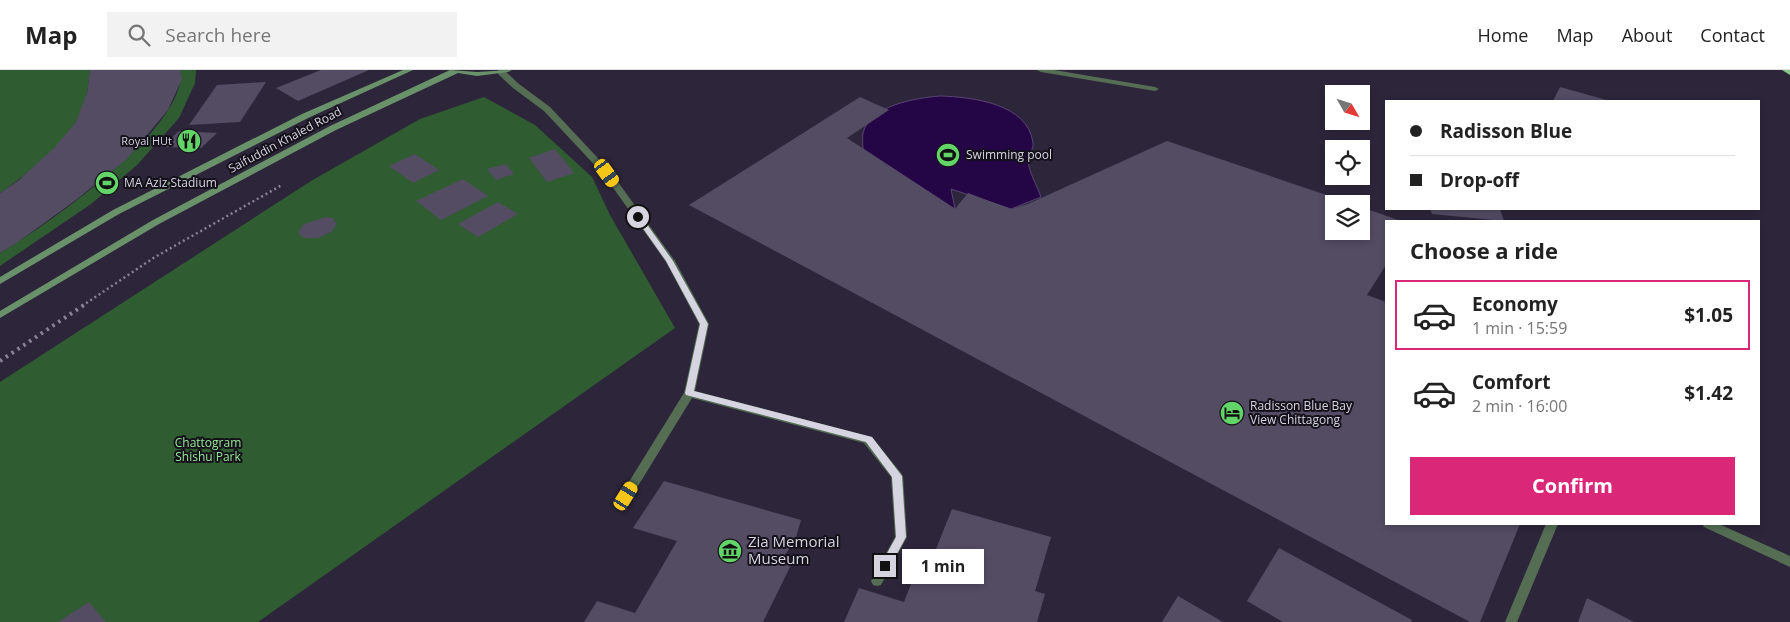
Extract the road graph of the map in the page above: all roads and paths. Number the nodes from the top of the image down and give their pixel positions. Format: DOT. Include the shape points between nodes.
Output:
graph roads {
  1 [pos="409,70"];
  2 [pos="1041,70"];
  3 [pos="455,71"];
  4 [pos="504,71"];
  5 [pos="1155,89"];
  6 [pos="283,184"];
  7 [pos="0,281"];
  8 [pos="0,315"];
  9 [pos="0,360"];
  10 [pos="689,393"];
  11 [pos="626,496"];
  12 [pos="1552,525"];
  13 [pos="1710,525"];
  14 [pos="1790,562"];
  15 [pos="877,581"];
  16 [pos="1511,622"];
  1 -- 7 [label="main road, Saifuddin Khaled Road" via="306,116 116,212"];
  2 -- 5 [label="lane"];
  3 -- 4 [label="main road" via="476,74"];
  3 -- 8 [label="main road, Saifuddin Khaled Road" via="333,128 173,213"];
  4 -- 10 [label="lane" via="516,86 547,109 607,173 670,261 704,324"];
  6 -- 9 [label="path" via="155,257"];
  10 -- 11 [label="lane"];
  10 -- 15 [label="lane" via="868,440 897,476 901,528 901,537"];
  12 -- 16 [label="lane"];
  13 -- 14 [label="lane"];
}
